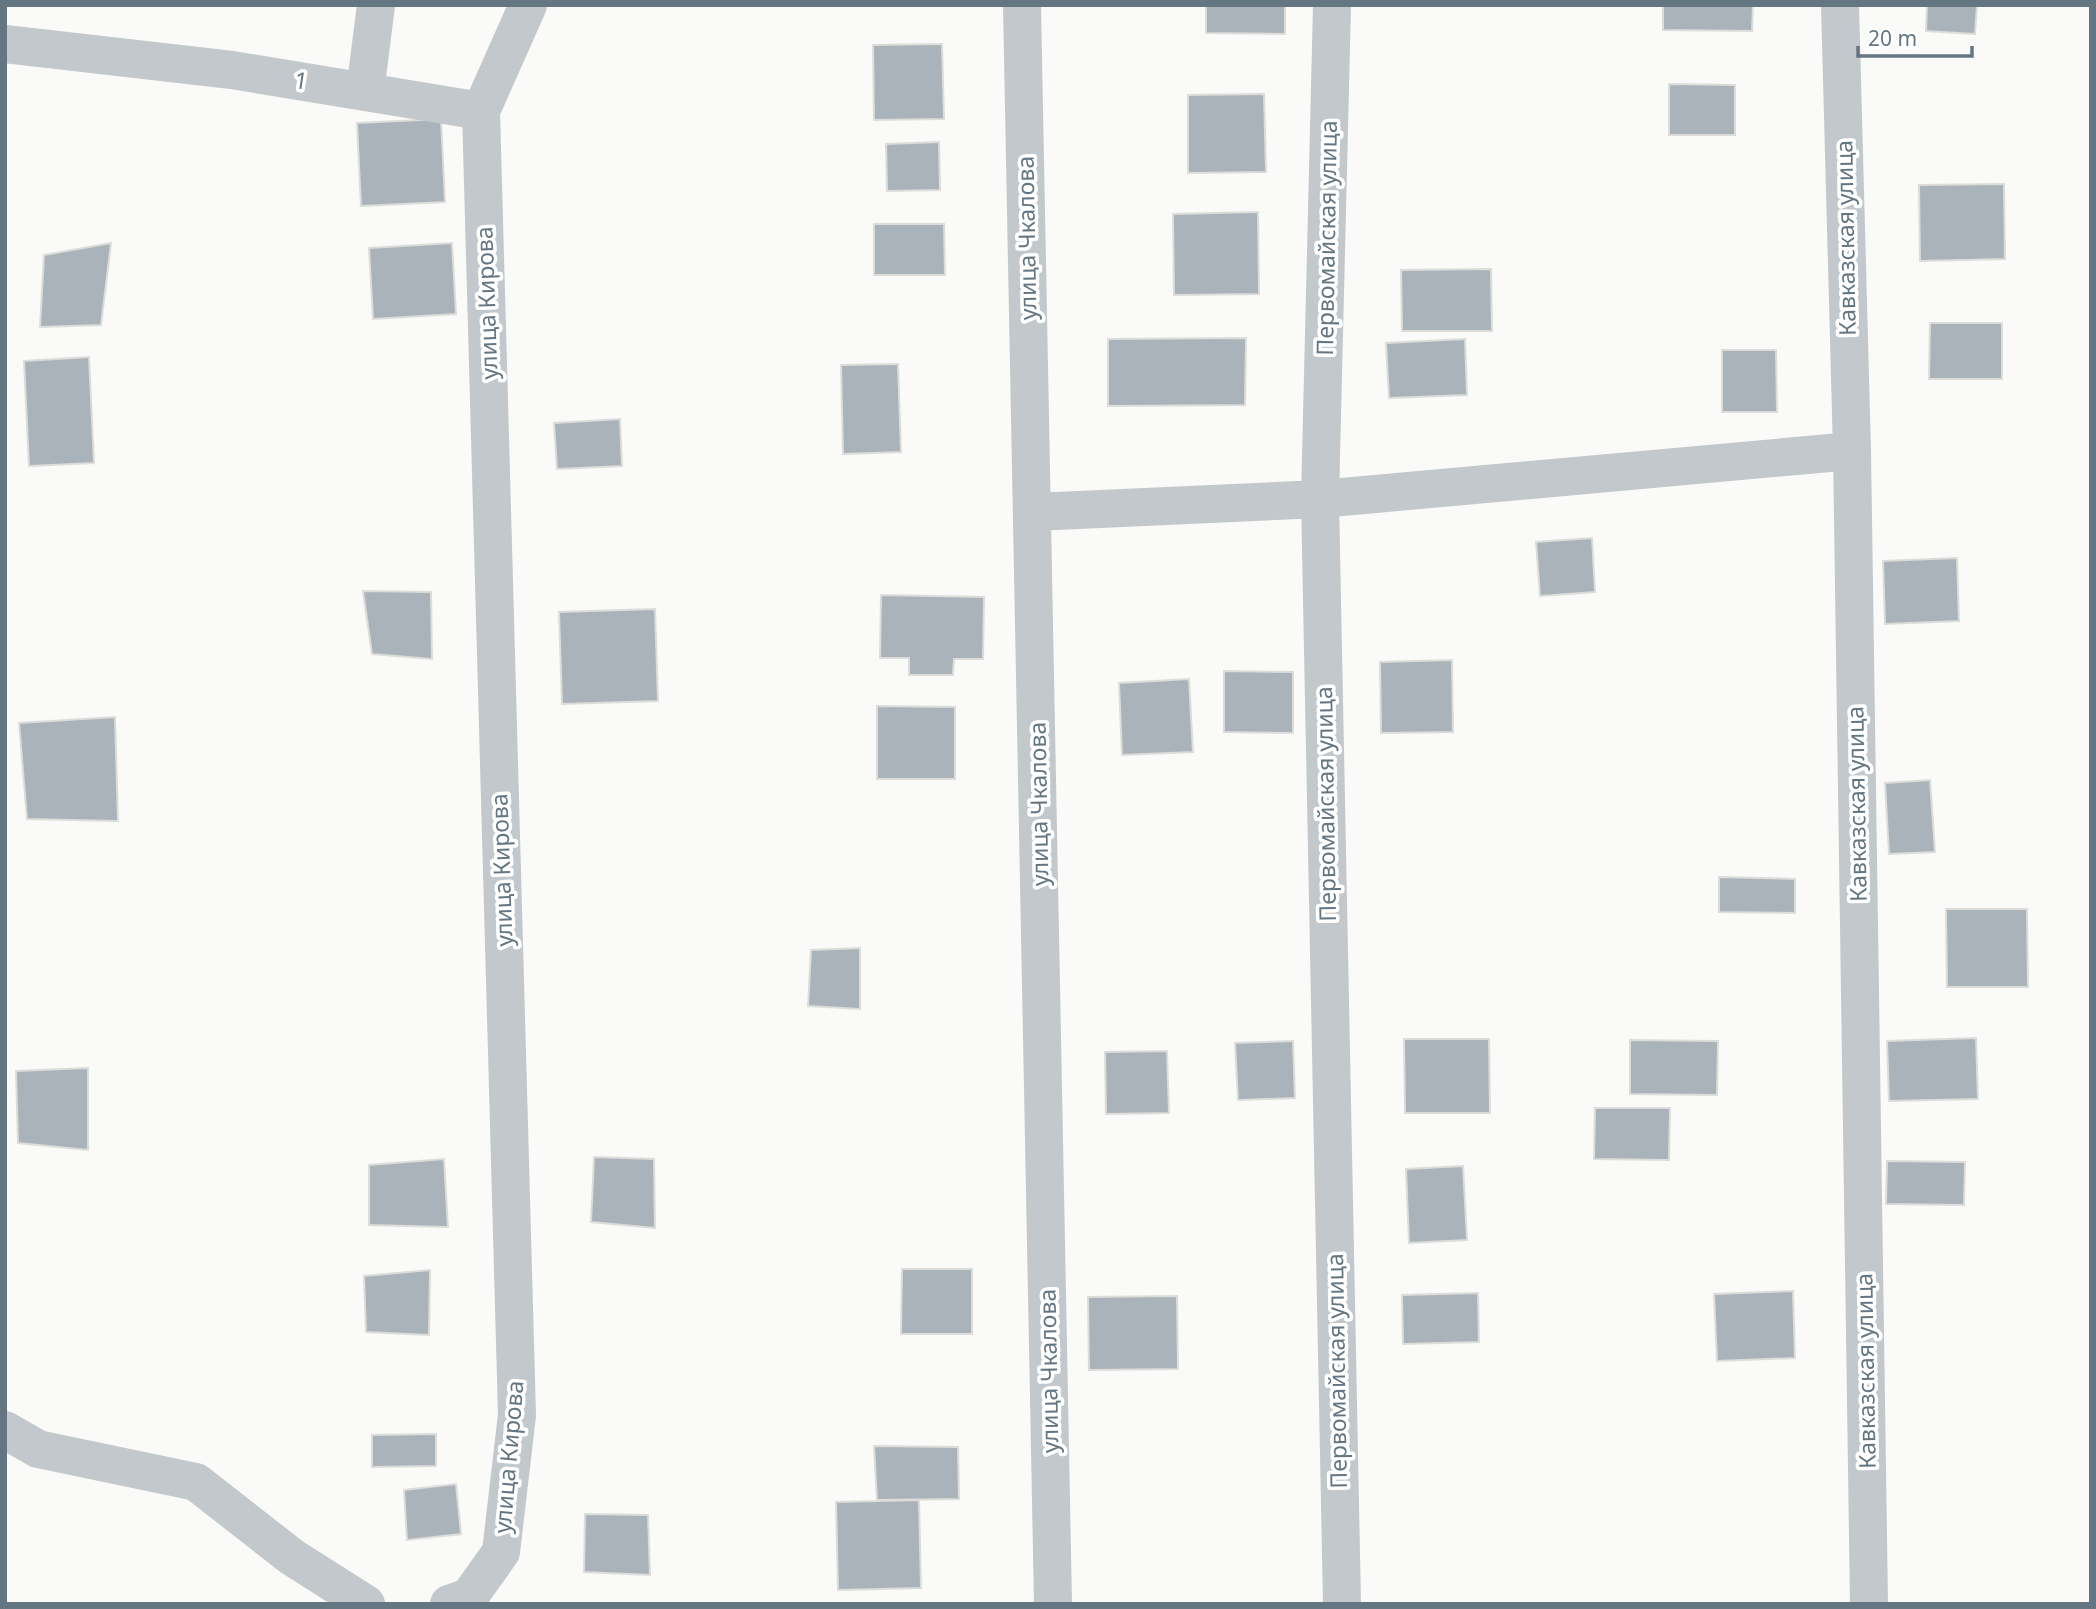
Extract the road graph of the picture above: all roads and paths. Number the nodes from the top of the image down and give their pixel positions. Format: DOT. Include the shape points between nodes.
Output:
graph roads {
  1 [pos="376,5"];
  2 [pos="528,5"];
  3 [pos="1022,5"];
  4 [pos="1332,5"];
  5 [pos="1840,5"];
  6 [pos="5,44"];
  7 [pos="365,92"];
  8 [pos="481,111"];
  9 [pos="1852,451"];
  10 [pos="1320,499"];
  11 [pos="1034,512"];
  12 [pos="5,1430"];
  13 [pos="366,1604"];
  14 [pos="449,1604"];
  15 [pos="1053,1604"];
  16 [pos="1342,1604"];
  17 [pos="1869,1604"];
  1 -- 7 [label="street"];
  2 -- 8 [label="street"];
  3 -- 11 [label="street, улица Чкалова"];
  4 -- 10 [label="street, Первомайская улица"];
  5 -- 9 [label="street, Кавказская улица"];
  6 -- 7 [label="street, 1" via="232,70"];
  7 -- 8 [label="street, 1"];
  8 -- 14 [label="street, улица Кирова" via="517,1415 501,1552 469,1597"];
  9 -- 10 [label="street"];
  9 -- 17 [label="street, Кавказская улица"];
  10 -- 11 [label="street"];
  10 -- 16 [label="street, Первомайская улица"];
  11 -- 15 [label="street, улица Чкалова"];
  12 -- 13 [label="street" via="38,1449 196,1482 292,1557"];
}
